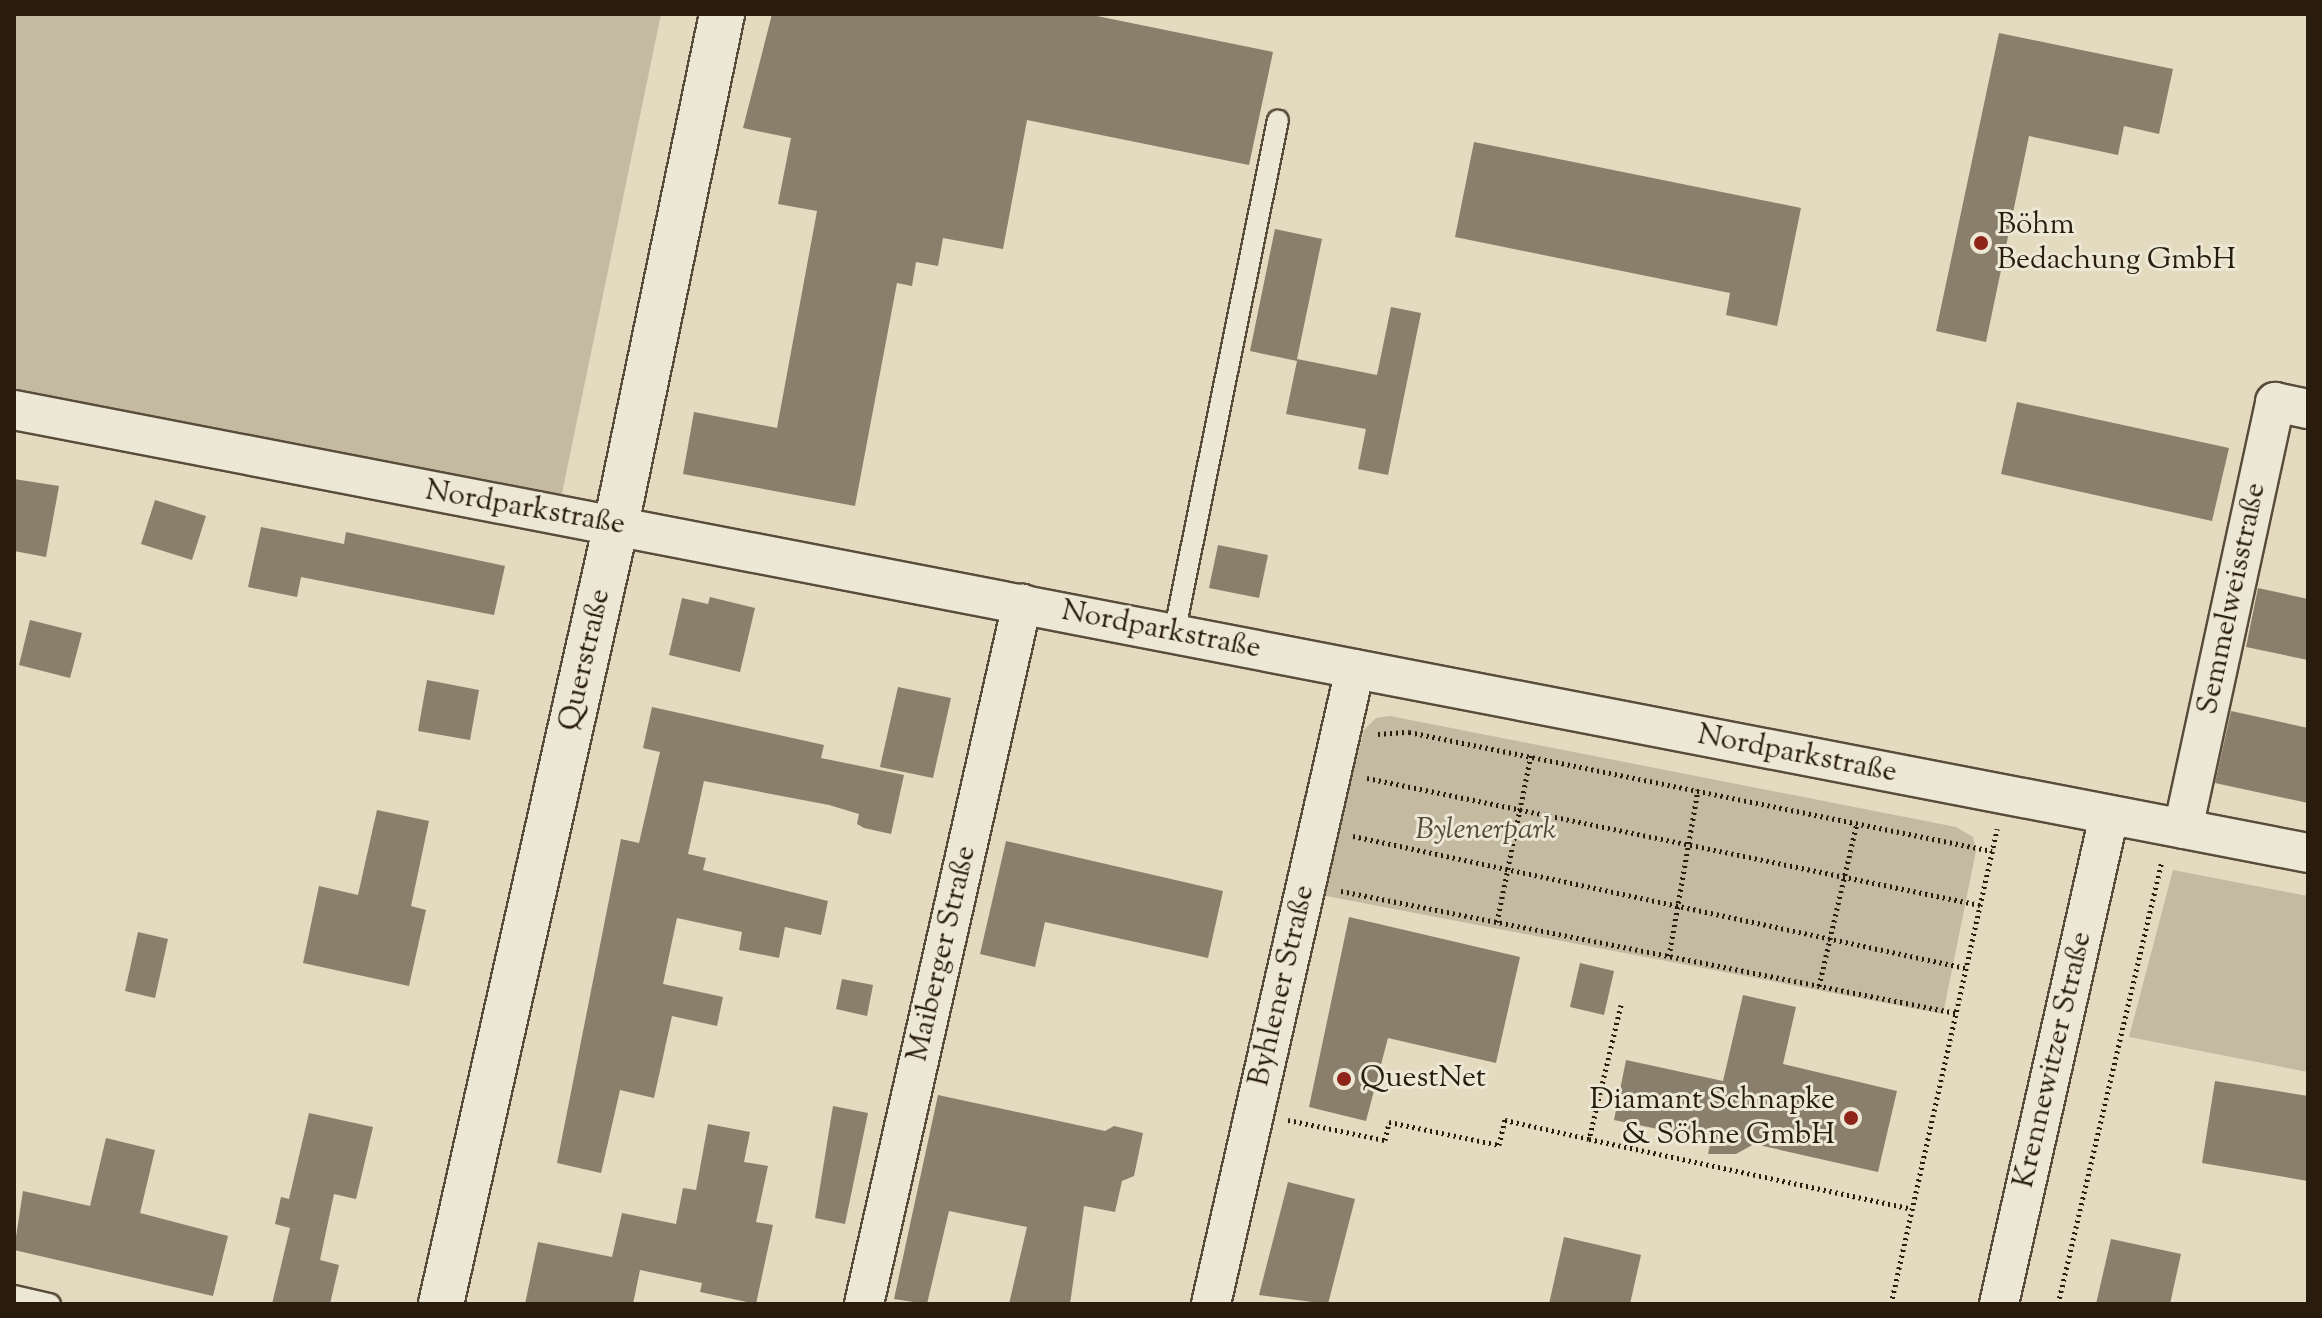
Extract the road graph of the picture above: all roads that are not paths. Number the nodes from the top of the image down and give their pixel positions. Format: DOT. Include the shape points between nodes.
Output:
graph roads {
  1 [pos="722,14"];
  2 [pos="1278,120"];
  3 [pos="2308,409"];
  4 [pos="14,410"];
  5 [pos="616,525"];
  6 [pos="1022,604"];
  7 [pos="1174,634"];
  8 [pos="1355,669"];
  9 [pos="2109,816"];
  10 [pos="2177,828"];
  11 [pos="2308,853"];
  12 [pos="14,1296"];
  13 [pos="50,1304"];
  14 [pos="441,1304"];
  15 [pos="864,1304"];
  16 [pos="1211,1304"];
  17 [pos="1999,1304"];
  1 -- 5 [label="street, Querstraße"];
  2 -- 7 [label="lane"];
  3 -- 10 [label="street, Semmelweisstraße" via="2275,402"];
  4 -- 5 [label="street, Nordparkstraße"];
  5 -- 6 [label="street, Nordparkstraße"];
  5 -- 14 [label="street, Querstraße"];
  6 -- 7 [label="street, Nordparkstraße"];
  6 -- 15 [label="street, Maiberger Straße"];
  7 -- 8 [label="street, Nordparkstraße"];
  8 -- 9 [label="street, Nordparkstraße"];
  8 -- 16 [label="street, Byhlener Straße"];
  9 -- 10 [label="street, Nordparkstraße"];
  9 -- 17 [label="street, Krennewitzer Straße"];
  10 -- 11 [label="street, Nordparkstraße"];
  12 -- 13 [label="lane"];
}
